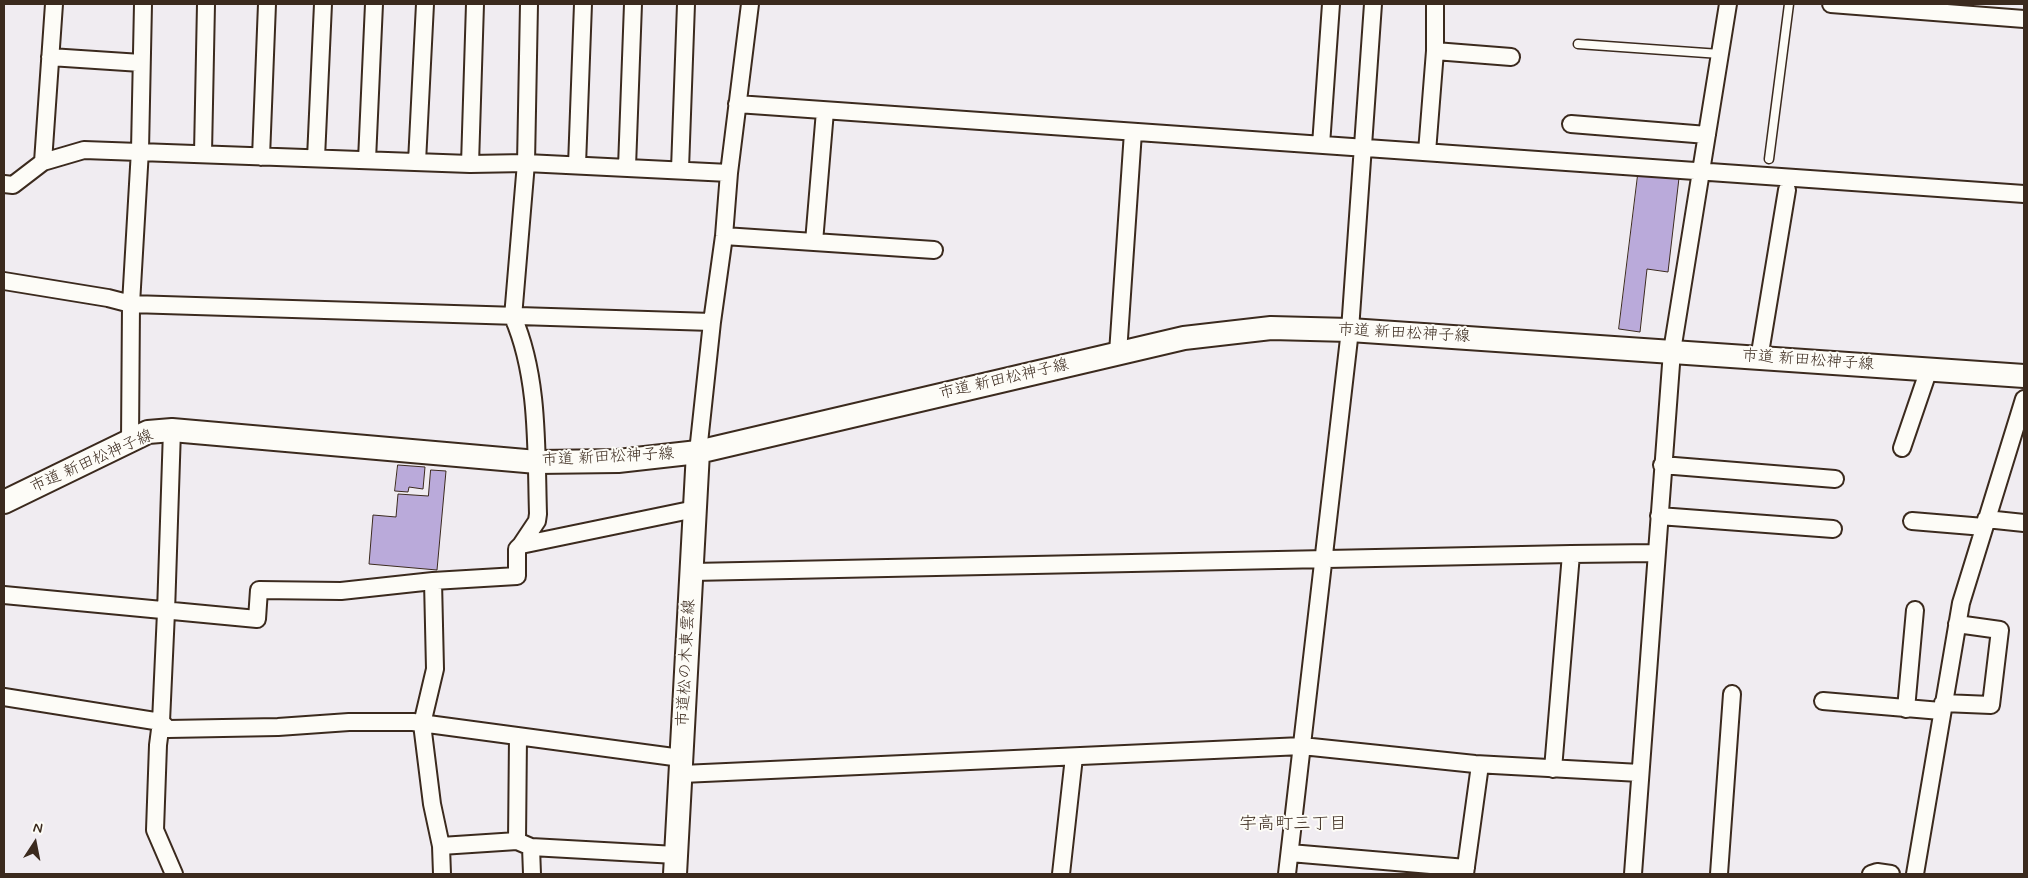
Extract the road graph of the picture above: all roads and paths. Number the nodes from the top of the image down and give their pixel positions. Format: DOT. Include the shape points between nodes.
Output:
graph roads {
  1 [pos="54,4"];
  2 [pos="143,4"];
  3 [pos="206,4"];
  4 [pos="267,4"];
  5 [pos="323,4"];
  6 [pos="374,4"];
  7 [pos="425,4"];
  8 [pos="475,4"];
  9 [pos="529,4"];
  10 [pos="583,4"];
  11 [pos="633,4"];
  12 [pos="686,4"];
  13 [pos="750,4"];
  14 [pos="1331,4"];
  15 [pos="1373,4"];
  16 [pos="1435,4"];
  17 [pos="1728,4"];
  18 [pos="1789,4"];
  19 [pos="1831,4"];
  20 [pos="2024,19"];
  21 [pos="1578,44"];
  22 [pos="1435,51"];
  23 [pos="1720,54"];
  24 [pos="50,57"];
  25 [pos="1511,57"];
  26 [pos="141,64"];
  27 [pos="737,104"];
  28 [pos="825,111"];
  29 [pos="1571,124"];
  30 [pos="1133,132"];
  31 [pos="1707,135"];
  32 [pos="1321,145"];
  33 [pos="1363,148"];
  34 [pos="140,150"];
  35 [pos="1427,152"];
  36 [pos="203,153"];
  37 [pos="262,157"];
  38 [pos="316,158"];
  39 [pos="1769,159"];
  40 [pos="368,160"];
  41 [pos="43,162"];
  42 [pos="417,162"];
  43 [pos="526,163"];
  44 [pos="470,164"];
  45 [pos="577,165"];
  46 [pos="627,167"];
  47 [pos="680,169"];
  48 [pos="1701,172"];
  49 [pos="729,173"];
  50 [pos="4,184"];
  51 [pos="1786,190"];
  52 [pos="2024,194"];
  53 [pos="724,236"];
  54 [pos="814,242"];
  55 [pos="934,250"];
  56 [pos="4,281"];
  57 [pos="131,304"];
  58 [pos="513,317"];
  59 [pos="712,322"];
  60 [pos="1350,330"];
  61 [pos="1672,351"];
  62 [pos="1118,353"];
  63 [pos="1759,359"];
  64 [pos="1929,369"];
  65 [pos="2024,376"];
  66 [pos="2024,399"];
  67 [pos="172,430"];
  68 [pos="130,441"];
  69 [pos="1902,448"];
  70 [pos="698,452"];
  71 [pos="537,462"];
  72 [pos="1662,465"];
  73 [pos="1835,479"];
  74 [pos="4,502"];
  75 [pos="695,509"];
  76 [pos="1659,516"];
  77 [pos="1912,522"];
  78 [pos="1985,523"];
  79 [pos="2024,523"];
  80 [pos="1833,529"];
  81 [pos="520,545"];
  82 [pos="1655,553"];
  83 [pos="1571,554"];
  84 [pos="1324,558"];
  85 [pos="692,572"];
  86 [pos="433,581"];
  87 [pos="4,595"];
  88 [pos="1915,610"];
  89 [pos="166,612"];
  90 [pos="1957,624"];
  91 [pos="1732,694"];
  92 [pos="4,697"];
  93 [pos="1824,701"];
  94 [pos="1942,707"];
  95 [pos="1906,709"];
  96 [pos="162,722"];
  97 [pos="422,724"];
  98 [pos="518,736"];
  99 [pos="1302,746"];
  100 [pos="1074,757"];
  101 [pos="1480,765"];
  102 [pos="681,766"];
  103 [pos="1552,768"];
  104 [pos="1640,774"];
  105 [pos="524,844"];
  106 [pos="441,846"];
  107 [pos="1290,853"];
  108 [pos="676,864"];
  109 [pos="1465,871"];
  110 [pos="174,874"];
  111 [pos="442,874"];
  112 [pos="532,874"];
  113 [pos="1061,874"];
  114 [pos="1287,874"];
  115 [pos="1633,874"];
  116 [pos="1719,874"];
  117 [pos="1871,874"];
  118 [pos="1891,874"];
  119 [pos="1915,874"];
  1 -- 24 [label="street"];
  2 -- 26 [label="street"];
  3 -- 36 [label="street"];
  4 -- 37 [label="street"];
  5 -- 38 [label="street"];
  6 -- 40 [label="street"];
  7 -- 42 [label="street"];
  8 -- 44 [label="street"];
  9 -- 43 [label="street"];
  10 -- 45 [label="street"];
  11 -- 46 [label="street"];
  12 -- 47 [label="street"];
  13 -- 27 [label="street"];
  14 -- 32 [label="street"];
  15 -- 33 [label="street"];
  16 -- 22 [label="street"];
  17 -- 23 [label="street"];
  18 -- 39 [label="lane"];
  19 -- 20 [label="street"];
  21 -- 23 [label="lane"];
  22 -- 25 [label="street"];
  22 -- 35 [label="street"];
  23 -- 31 [label="street"];
  24 -- 26 [label="street"];
  24 -- 41 [label="street"];
  26 -- 34 [label="street"];
  27 -- 28 [label="street"];
  27 -- 49 [label="street"];
  28 -- 30 [label="street"];
  28 -- 54 [label="street"];
  29 -- 31 [label="street"];
  30 -- 32 [label="street"];
  30 -- 62 [label="street"];
  31 -- 48 [label="street"];
  32 -- 33 [label="street"];
  33 -- 35 [label="street"];
  33 -- 60 [label="street"];
  34 -- 36 [label="street"];
  34 -- 41 [label="street" via="84,150"];
  34 -- 57 [label="street"];
  35 -- 48 [label="street"];
  36 -- 37 [label="street"];
  37 -- 38 [label="street"];
  38 -- 40 [label="street"];
  40 -- 42 [label="street"];
  41 -- 50 [label="street" via="13,184"];
  42 -- 44 [label="street"];
  43 -- 44 [label="street"];
  43 -- 45 [label="street"];
  43 -- 58 [label="street"];
  45 -- 46 [label="street"];
  46 -- 47 [label="street"];
  47 -- 49 [label="street"];
  48 -- 52 [label="street"];
  48 -- 61 [label="street"];
  49 -- 53 [label="street"];
  51 -- 63 [label="street"];
  53 -- 54 [label="street"];
  53 -- 59 [label="street"];
  54 -- 55 [label="street"];
  56 -- 57 [label="street"];
  57 -- 58 [label="street"];
  57 -- 68 [label="street"];
  58 -- 59 [label="street"];
  58 -- 71 [label="street" via="532,390"];
  59 -- 70 [label="street"];
  60 -- 61 [label="street, 市道 新田松神子線"];
  60 -- 62 [label="street, 市道 新田松神子線" via="1271,328 1184,338"];
  60 -- 84 [label="street"];
  61 -- 63 [label="street, 市道 新田松神子線"];
  61 -- 72 [label="street"];
  62 -- 70 [label="street, 市道 新田松神子線"];
  63 -- 64 [label="street, 市道 新田松神子線"];
  64 -- 65 [label="street, 市道 新田松神子線"];
  64 -- 69 [label="street"];
  66 -- 78 [label="street"];
  67 -- 68 [label="street, 市道 新田松神子線" via="148,432"];
  67 -- 71 [label="street, 市道 新田松神子線"];
  67 -- 89 [label="street"];
  68 -- 74 [label="street, 市道 新田松神子線"];
  70 -- 71 [label="street, 市道 新田松神子線" via="618,461"];
  70 -- 75 [label="street, 市道松の木東雲線"];
  71 -- 81 [label="street" via="537,521"];
  72 -- 73 [label="street"];
  72 -- 76 [label="street"];
  75 -- 81 [label="street"];
  75 -- 85 [label="street, 市道松の木東雲線"];
  76 -- 80 [label="street"];
  76 -- 82 [label="street"];
  77 -- 78 [label="street"];
  78 -- 79 [label="street"];
  78 -- 90 [label="street"];
  81 -- 86 [label="street" via="517,549 517,576"];
  82 -- 83 [label="street"];
  82 -- 104 [label="street"];
  83 -- 84 [label="street"];
  83 -- 103 [label="street"];
  84 -- 85 [label="street"];
  84 -- 99 [label="street"];
  85 -- 102 [label="street, 市道松の木東雲線"];
  86 -- 89 [label="street" via="341,591 259,590 258,618"];
  86 -- 97 [label="street" via="435,669"];
  87 -- 89 [label="street"];
  88 -- 95 [label="street"];
  89 -- 96 [label="street"];
  90 -- 94 [label="street"];
  90 -- 94 [label="street" via="2000,630 1991,706"];
  91 -- 116 [label="street"];
  92 -- 96 [label="street"];
  93 -- 95 [label="street"];
  94 -- 95 [label="street"];
  94 -- 119 [label="street"];
  96 -- 97 [label="street" via="168,729 349,722"];
  96 -- 110 [label="street" via="158,745 155,830"];
  97 -- 98 [label="street"];
  97 -- 106 [label="street"];
  98 -- 102 [label="street"];
  98 -- 105 [label="street"];
  99 -- 100 [label="street"];
  99 -- 101 [label="street"];
  99 -- 107 [label="street"];
  100 -- 102 [label="street"];
  100 -- 113 [label="street"];
  101 -- 103 [label="street"];
  101 -- 109 [label="street"];
  102 -- 108 [label="street, 市道松の木東雲線"];
  103 -- 104 [label="street"];
  104 -- 115 [label="street"];
  105 -- 106 [label="street"];
  105 -- 108 [label="street"];
  105 -- 112 [label="street"];
  106 -- 111 [label="street"];
  107 -- 109 [label="street"];
  107 -- 114 [label="street"];
  117 -- 118 [label="street"];
}
